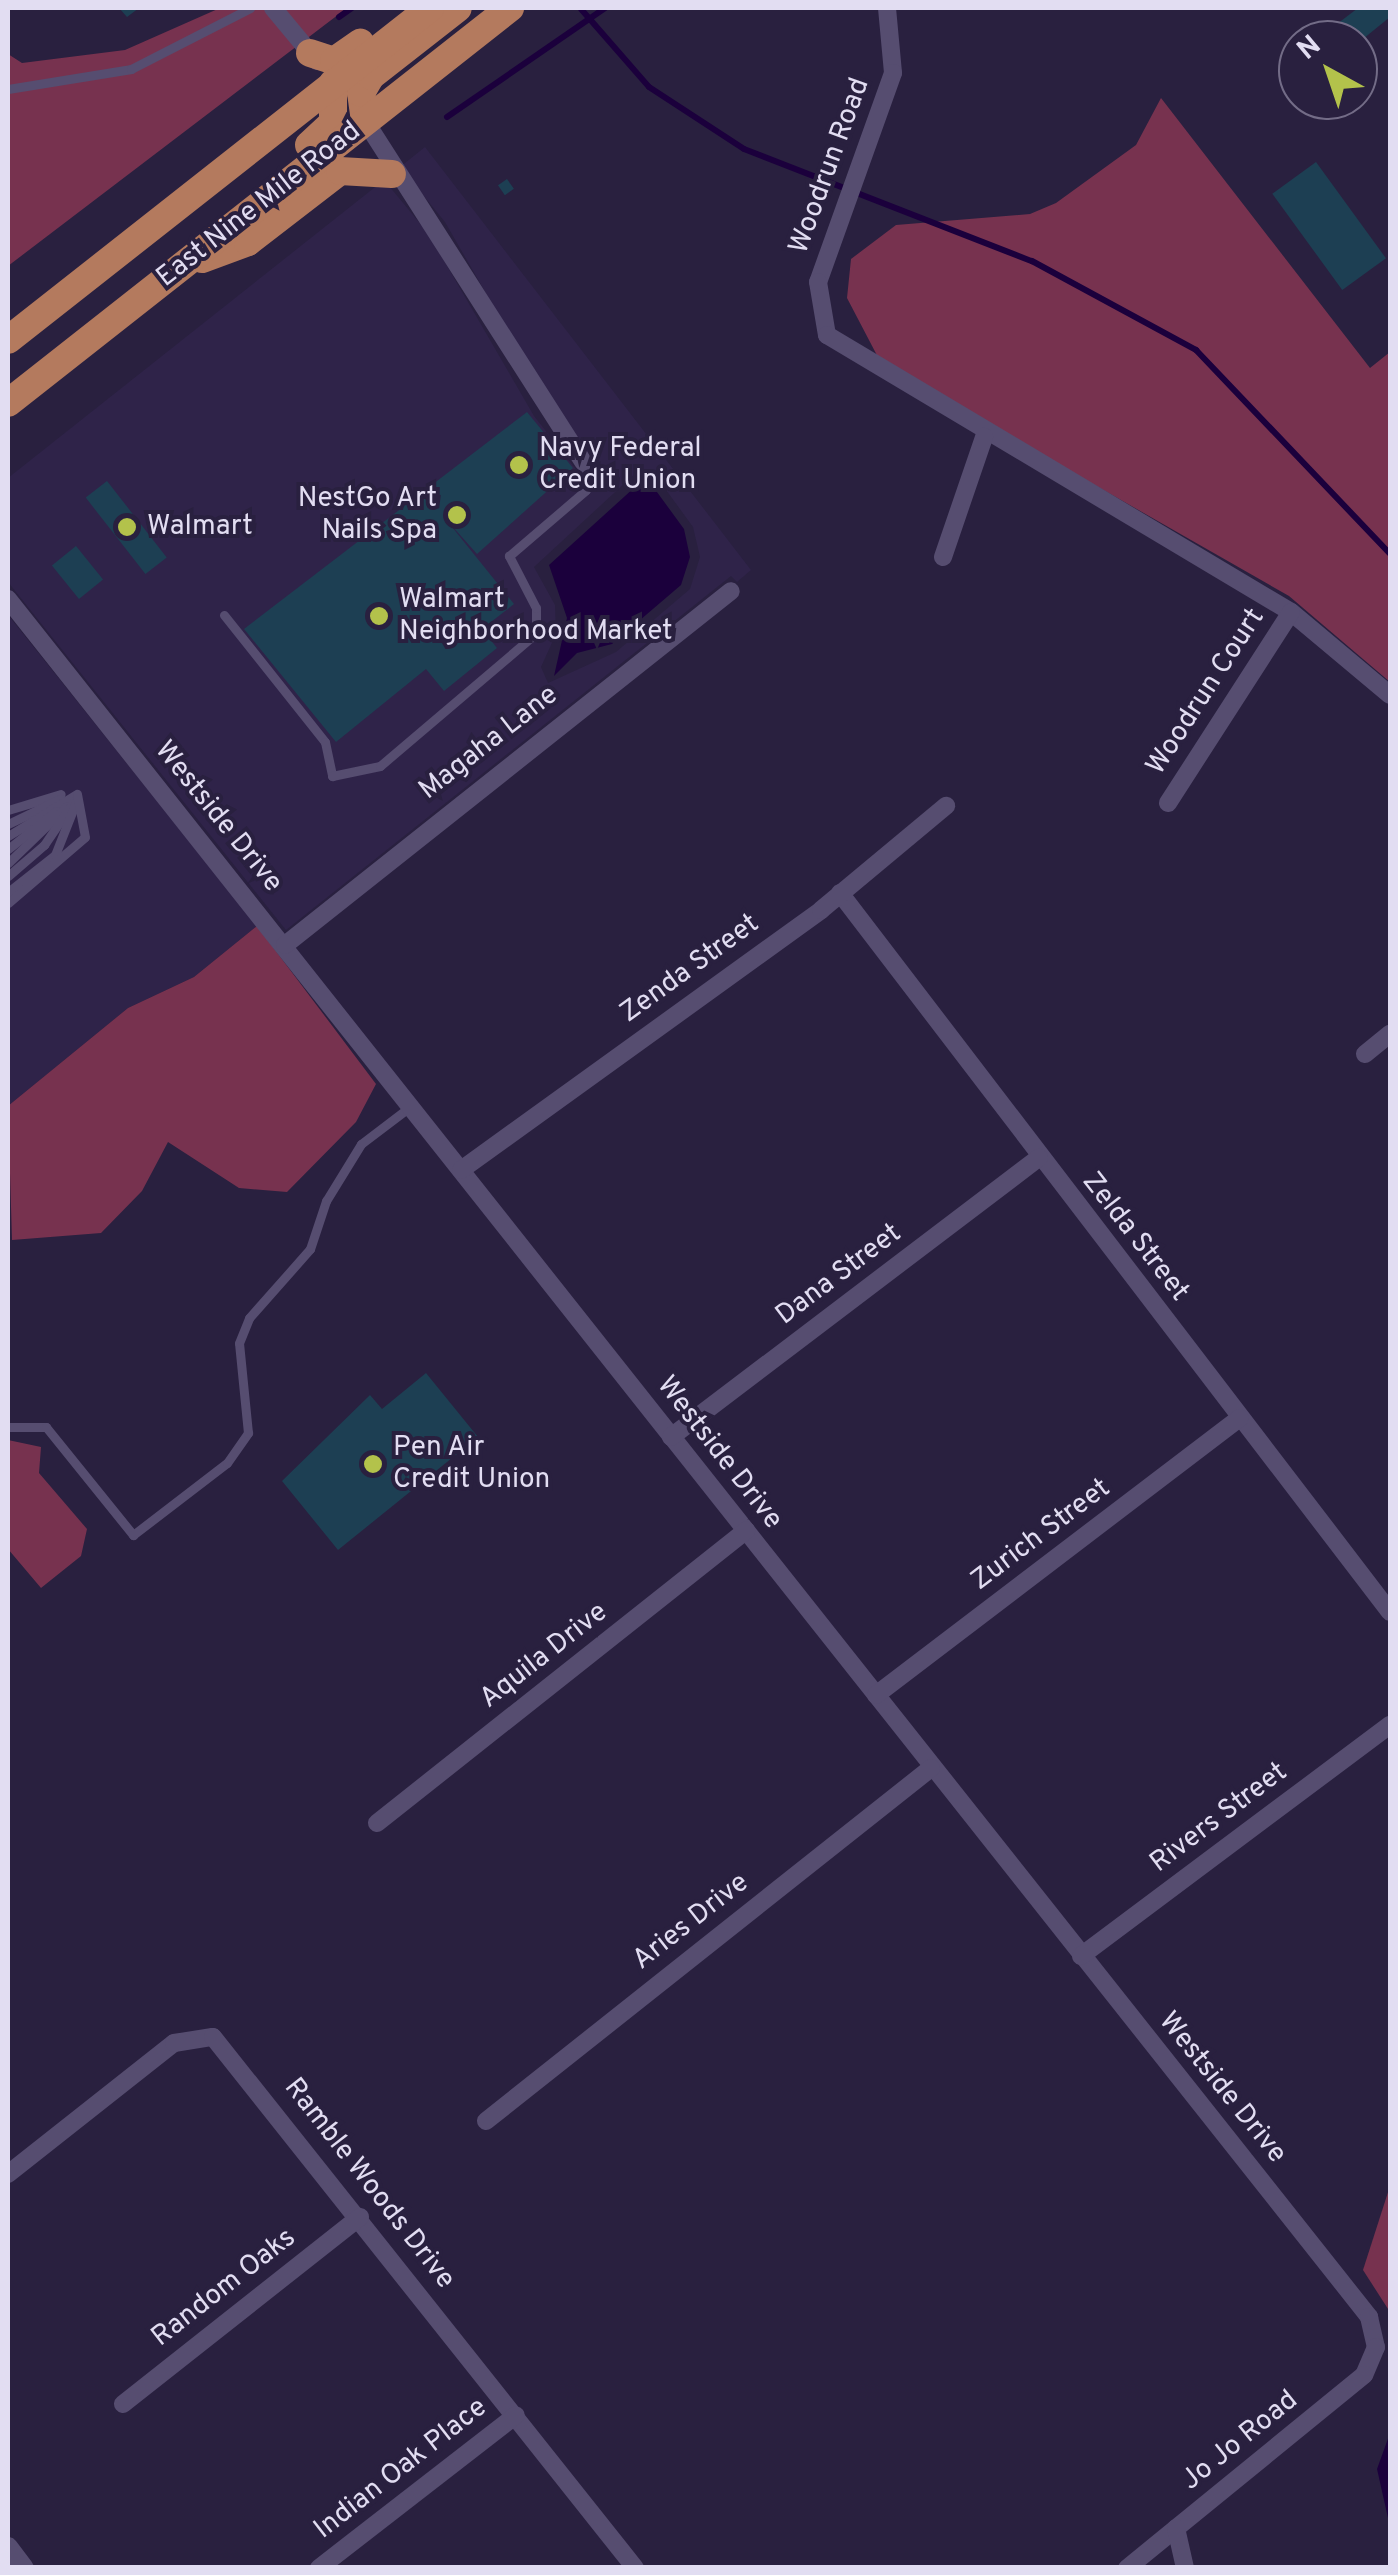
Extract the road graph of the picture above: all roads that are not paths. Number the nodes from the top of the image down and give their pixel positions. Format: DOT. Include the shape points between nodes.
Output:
graph roads {
  1 [pos="250,8"];
  2 [pos="273,8"];
  3 [pos="404,8"];
  4 [pos="430,8"];
  5 [pos="458,8"];
  6 [pos="510,8"];
  7 [pos="887,8"];
  8 [pos="310,53"];
  9 [pos="334,82"];
  10 [pos="8,88"];
  11 [pos="365,121"];
  12 [pos="392,174"];
  13 [pos="177,268"];
  14 [pos="8,340"];
  15 [pos="8,386"];
  16 [pos="8,402"];
  17 [pos="984,437"];
  18 [pos="583,462"];
  19 [pos="943,557"];
  20 [pos="731,591"];
  21 [pos="8,599"];
  22 [pos="1291,612"];
  23 [pos="224,615"];
  24 [pos="1390,695"];
  25 [pos="78,794"];
  26 [pos="1168,803"];
  27 [pos="946,806"];
  28 [pos="8,810"];
  29 [pos="8,824"];
  30 [pos="8,836"];
  31 [pos="8,850"];
  32 [pos="8,863"];
  33 [pos="8,876"];
  34 [pos="8,892"];
  35 [pos="840,892"];
  36 [pos="8,903"];
  37 [pos="285,945"];
  38 [pos="1390,1034"];
  39 [pos="1364,1054"];
  40 [pos="411,1106"];
  41 [pos="1039,1158"];
  42 [pos="461,1170"];
  43 [pos="1239,1418"];
  44 [pos="8,1426"];
  45 [pos="671,1437"];
  46 [pos="746,1531"];
  47 [pos="1390,1612"];
  48 [pos="876,1696"];
  49 [pos="1390,1726"];
  50 [pos="931,1768"];
  51 [pos="377,1824"];
  52 [pos="1081,1956"];
  53 [pos="486,2121"];
  54 [pos="8,2174"];
  55 [pos="360,2217"];
  56 [pos="1376,2347"];
  57 [pos="123,2404"];
  58 [pos="516,2415"];
  59 [pos="1176,2528"];
  60 [pos="8,2547"];
  61 [pos="24,2568"];
  62 [pos="319,2568"];
  63 [pos="635,2568"];
  64 [pos="1127,2568"];
  65 [pos="1185,2568"];
  1 -- 10 [label="lane" via="130,69"];
  2 -- 8 [label="street"];
  3 -- 8 [label="main road" via="334,61"];
  4 -- 9 [label="main road, East Nine Mile Road"];
  5 -- 11 [label="main road" via="371,76 361,92"];
  6 -- 11 [label="main road, East Nine Mile Road"];
  7 -- 17 [label="street, Woodrun Road" via="893,74 818,282 820,319 839,350"];
  8 -- 9 [label="street"];
  9 -- 11 [label="street"];
  9 -- 14 [label="main road, East Nine Mile Road"];
  9 -- 15 [label="main road" via="333,123 318,138"];
  11 -- 12 [label="street"];
  11 -- 13 [label="main road, East Nine Mile Road"];
  12 -- 13 [label="main road" via="340,171 248,242"];
  12 -- 18 [label="street" via="436,227 542,410"];
  13 -- 16 [label="main road, East Nine Mile Road"];
  17 -- 19 [label="street"];
  17 -- 22 [label="street, Woodrun Road"];
  18 -- 23 [label="lane" via="586,490 509,556 536,608 536,633 380,766 332,776 324,742"];
  20 -- 37 [label="street, Magaha Lane"];
  21 -- 37 [label="street, Westside Drive"];
  22 -- 24 [label="street, Woodrun Road"];
  22 -- 26 [label="street, Woodrun Court"];
  25 -- 28 [label="lane" via="40,794"];
  25 -- 29 [label="lane"];
  25 -- 30 [label="lane"];
  25 -- 31 [label="lane"];
  25 -- 32 [label="lane"];
  25 -- 33 [label="lane" via="44,845"];
  25 -- 34 [label="lane" via="72,831 56,855"];
  25 -- 36 [label="lane" via="84,837"];
  27 -- 35 [label="street, Zenda Street"];
  35 -- 41 [label="street, Zelda Street"];
  35 -- 42 [label="street, Zenda Street"];
  37 -- 40 [label="street, Westside Drive"];
  38 -- 39 [label="street"];
  40 -- 42 [label="street, Westside Drive"];
  40 -- 44 [label="lane" via="362,1144 310,1249 249,1318 238,1343 248,1434 227,1464 133,1535 46,1426"];
  41 -- 43 [label="street, Zelda Street"];
  41 -- 45 [label="street, Dana Street"];
  42 -- 45 [label="street, Westside Drive"];
  43 -- 47 [label="street, Zelda Street"];
  43 -- 48 [label="street, Zurich Street"];
  45 -- 46 [label="street, Westside Drive"];
  46 -- 48 [label="street, Westside Drive"];
  46 -- 51 [label="street, Aquila Drive"];
  48 -- 50 [label="street, Westside Drive"];
  49 -- 52 [label="street, Rivers Street"];
  50 -- 52 [label="street, Westside Drive"];
  50 -- 53 [label="street, Aries Drive"];
  52 -- 56 [label="street, Westside Drive" via="1369,2317"];
  54 -- 55 [label="street, Ramble Woods Drive" via="174,2043 199,2034 224,2044"];
  55 -- 57 [label="street, Random Oaks"];
  55 -- 58 [label="street, Ramble Woods Drive"];
  56 -- 59 [label="street, Jo Jo Road" via="1364,2375"];
  58 -- 62 [label="street, Indian Oak Place"];
  58 -- 63 [label="street, Ramble Woods Drive"];
  59 -- 64 [label="street, Jo Jo Road"];
  59 -- 65 [label="street"];
  60 -- 61 [label="street"];
}
